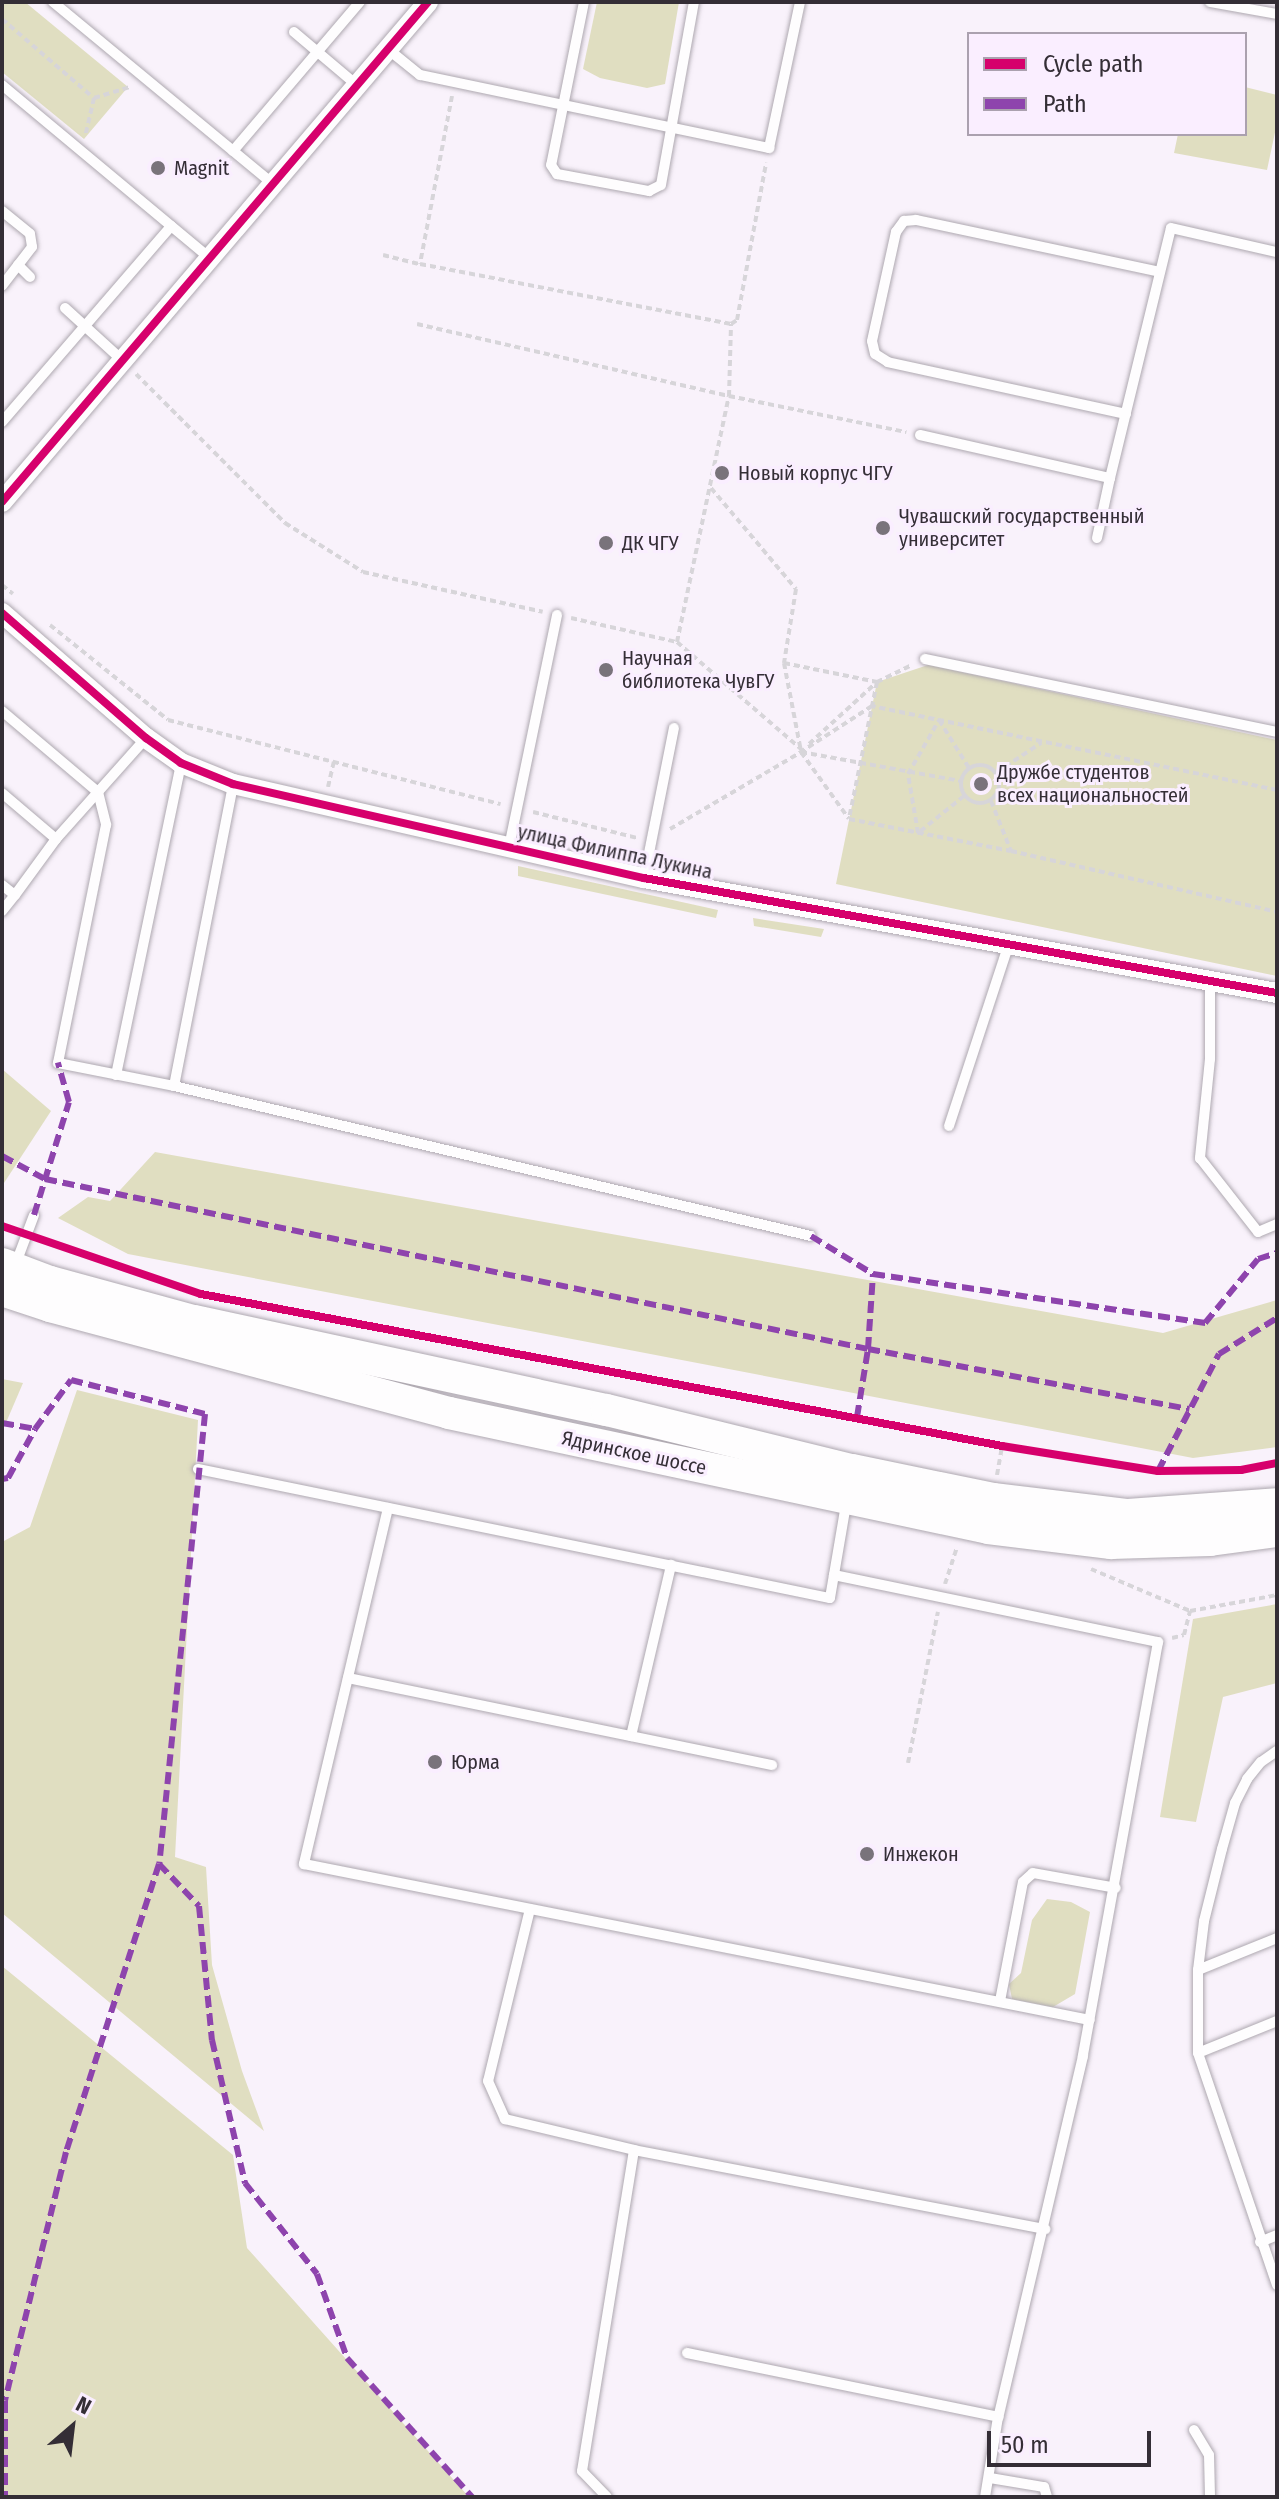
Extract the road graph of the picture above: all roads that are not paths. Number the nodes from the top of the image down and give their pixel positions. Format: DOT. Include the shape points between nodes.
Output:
graph roads {
  1 [pos="53,2"];
  2 [pos="360,2"];
  3 [pos="428,2"];
  4 [pos="584,2"];
  5 [pos="694,2"];
  6 [pos="800,2"];
  7 [pos="1210,2"];
  8 [pos="1277,14"];
  9 [pos="294,32"];
  10 [pos="389,50"];
  11 [pos="317,51"];
  12 [pos="2,85"];
  13 [pos="358,86"];
  14 [pos="562,103"];
  15 [pos="672,127"];
  16 [pos="233,151"];
  17 [pos="274,185"];
  18 [pos="2,211"];
  19 [pos="171,226"];
  20 [pos="1277,252"];
  21 [pos="211,259"];
  22 [pos="18,265"];
  23 [pos="1160,272"];
  24 [pos="30,277"];
  25 [pos="2,286"];
  26 [pos="65,308"];
  27 [pos="86,327"];
  28 [pos="123,361"];
  29 [pos="1126,414"];
  30 [pos="2,422"];
  31 [pos="920,435"];
  32 [pos="1110,478"];
  33 [pos="2,502"];
  34 [pos="1097,538"];
  35 [pos="2,613"];
  36 [pos="557,615"];
  37 [pos="925,659"];
  38 [pos="2,711"];
  39 [pos="674,728"];
  40 [pos="1277,732"];
  41 [pos="146,738"];
  42 [pos="181,763"];
  43 [pos="233,784"];
  44 [pos="98,792"];
  45 [pos="2,793"];
  46 [pos="56,839"];
  47 [pos="509,847"];
  48 [pos="644,878"];
  49 [pos="2,885"];
  50 [pos="15,895"];
  51 [pos="2,911"];
  52 [pos="1009,943"];
  53 [pos="1210,979"];
  54 [pos="1277,993"];
  55 [pos="116,1075"];
  56 [pos="174,1086"];
  57 [pos="949,1126"];
  58 [pos="34,1215"];
  59 [pos="1277,1224"];
  60 [pos="811,1236"];
  61 [pos="6,1274"];
  62 [pos="198,1469"];
  63 [pos="850,1484"];
  64 [pos="1277,1504"];
  65 [pos="388,1508"];
  66 [pos="1277,1531"];
  67 [pos="671,1565"];
  68 [pos="834,1575"];
  69 [pos="348,1678"];
  70 [pos="631,1736"];
  71 [pos="1277,1751"];
  72 [pos="772,1765"];
  73 [pos="1116,1888"];
  74 [pos="530,1909"];
  75 [pos="1277,1938"];
  76 [pos="1198,1970"];
  77 [pos="1000,2001"];
  78 [pos="1090,2020"];
  79 [pos="1277,2021"];
  80 [pos="1198,2053"];
  81 [pos="634,2150"];
  82 [pos="1045,2229"];
  83 [pos="1277,2235"];
  84 [pos="1260,2242"];
  85 [pos="1277,2285"];
  86 [pos="687,2353"];
  87 [pos="998,2417"];
  88 [pos="1194,2430"];
  89 [pos="990,2478"];
  90 [pos="607,2497"];
  91 [pos="985,2497"];
  92 [pos="1047,2497"];
  93 [pos="1210,2497"];
  1 -- 16 [label="lane"];
  2 -- 11 [label="lane"];
  3 -- 10 [label="street"];
  4 -- 14 [label="lane"];
  5 -- 15 [label="lane"];
  6 -- 15 [label="lane" via="769,148"];
  7 -- 8 [label="lane"];
  9 -- 11 [label="lane"];
  10 -- 13 [label="street"];
  10 -- 14 [label="lane" via="420,75"];
  11 -- 13 [label="lane"];
  11 -- 16 [label="lane"];
  12 -- 19 [label="lane"];
  13 -- 17 [label="street"];
  14 -- 15 [label="lane"];
  14 -- 15 [label="lane" via="551,165 557,174 649,191 661,185"];
  16 -- 17 [label="lane"];
  17 -- 21 [label="street"];
  18 -- 22 [label="lane" via="30,234 32,247"];
  19 -- 21 [label="lane"];
  19 -- 27 [label="lane"];
  20 -- 23 [label="lane" via="1171,228"];
  21 -- 28 [label="street"];
  22 -- 24 [label="lane"];
  22 -- 25 [label="lane"];
  23 -- 29 [label="lane"];
  23 -- 29 [label="lane" via="916,220 904,221 896,232 872,341 875,354 888,362"];
  26 -- 27 [label="lane"];
  27 -- 28 [label="lane"];
  27 -- 30 [label="lane"];
  28 -- 33 [label="street"];
  29 -- 32 [label="lane"];
  31 -- 32 [label="lane"];
  32 -- 34 [label="lane"];
  35 -- 41 [label="street, улица Филиппа Лукина"];
  36 -- 47 [label="lane"];
  37 -- 40 [label="lane"];
  38 -- 44 [label="lane"];
  39 -- 48 [label="lane"];
  41 -- 42 [label="street, улица Филиппа Лукина"];
  41 -- 44 [label="lane"];
  42 -- 43 [label="street, улица Филиппа Лукина"];
  42 -- 55 [label="lane"];
  43 -- 47 [label="street, улица Филиппа Лукина"];
  43 -- 56 [label="lane"];
  44 -- 46 [label="lane"];
  44 -- 55 [label="lane" via="106,825 58,1063"];
  45 -- 46 [label="lane"];
  46 -- 50 [label="lane"];
  47 -- 48 [label="street, улица Филиппа Лукина"];
  48 -- 52 [label="street, улица Филиппа Лукина"];
  49 -- 50 [label="lane"];
  50 -- 51 [label="lane"];
  52 -- 53 [label="street, улица Филиппа Лукина"];
  52 -- 57 [label="lane"];
  53 -- 54 [label="street, улица Филиппа Лукина"];
  53 -- 59 [label="lane" via="1210,1059 1200,1158 1258,1232"];
  55 -- 56 [label="lane"];
  56 -- 60 [label="lane"];
  58 -- 61 [label="lane"];
  61 -- 63 [label="main road, Ядринское шоссе" via="194,1321 607,1410"];
  62 -- 65 [label="lane"];
  63 -- 64 [label="main road, Ядринское шоссе" via="1128,1515"];
  63 -- 66 [label="main road, Ядринское шоссе" via="988,1528 1111,1543 1210,1540"];
  63 -- 68 [label="lane"];
  65 -- 67 [label="lane"];
  65 -- 69 [label="lane"];
  67 -- 68 [label="lane" via="830,1598"];
  67 -- 70 [label="lane"];
  68 -- 73 [label="lane" via="1158,1642"];
  69 -- 70 [label="lane"];
  69 -- 74 [label="lane" via="304,1864"];
  70 -- 72 [label="lane"];
  71 -- 76 [label="lane" via="1254,1770 1235,1803 1204,1921"];
  73 -- 77 [label="lane" via="1033,1873 1023,1882"];
  73 -- 78 [label="lane"];
  74 -- 77 [label="lane"];
  74 -- 81 [label="lane" via="488,2081 505,2119"];
  75 -- 76 [label="lane"];
  76 -- 80 [label="lane"];
  77 -- 78 [label="lane"];
  78 -- 82 [label="lane"];
  79 -- 80 [label="lane"];
  80 -- 84 [label="lane"];
  81 -- 82 [label="lane"];
  81 -- 90 [label="lane" via="582,2471"];
  82 -- 87 [label="lane"];
  83 -- 84 [label="lane"];
  84 -- 85 [label="lane"];
  86 -- 87 [label="lane"];
  87 -- 89 [label="lane"];
  88 -- 93 [label="lane" via="1209,2455"];
  89 -- 91 [label="lane"];
  89 -- 92 [label="lane" via="1044,2487"];
}
